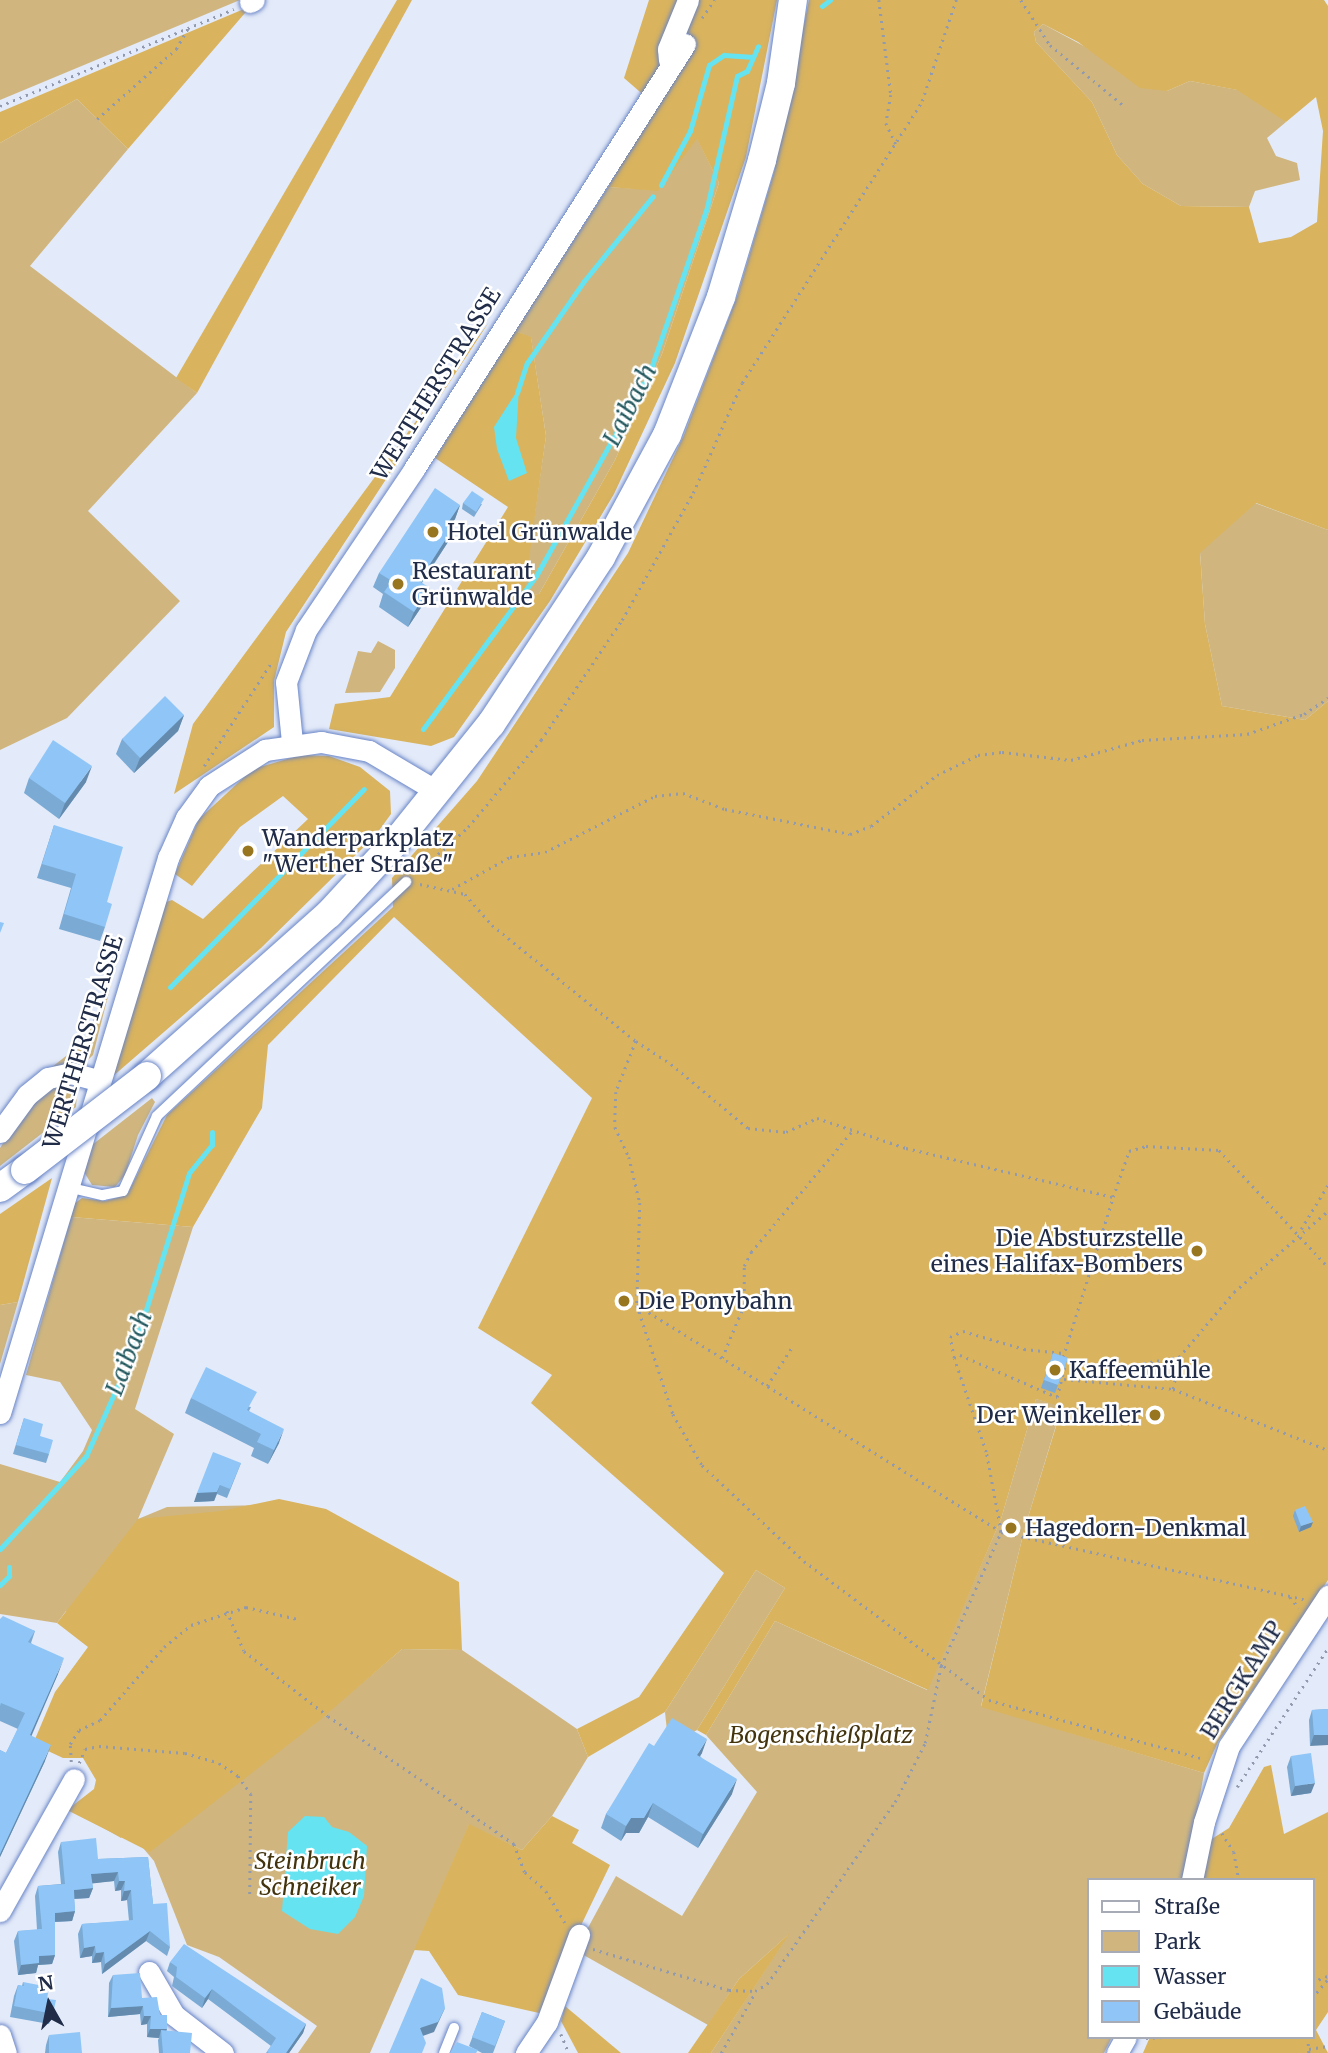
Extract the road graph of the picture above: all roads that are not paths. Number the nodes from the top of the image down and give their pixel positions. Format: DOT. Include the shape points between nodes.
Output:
graph roads {
  1 [pos="688,0"];
  2 [pos="793,0"];
  3 [pos="685,44"];
  4 [pos="671,66"];
  5 [pos="292,742"];
  6 [pos="438,792"];
  7 [pos="406,882"];
  8 [pos="98,1080"];
  9 [pos="0,1132"];
  10 [pos="67,1187"];
  11 [pos="0,1188"];
  12 [pos="0,1413"];
  13 [pos="1326,1599"];
  14 [pos="74,1779"];
  15 [pos="1192,1878"];
  16 [pos="0,1911"];
  17 [pos="578,1940"];
  18 [pos="149,1972"];
  19 [pos="454,2028"];
  20 [pos="0,2035"];
  21 [pos="1134,2039"];
  22 [pos="6,2053"];
  23 [pos="223,2053"];
  24 [pos="444,2053"];
  25 [pos="526,2053"];
  26 [pos="1118,2053"];
  1 -- 4 [label="street, WERTHERSTRASSE" via="668,49"];
  2 -- 6 [label="main road" via="781,83 762,160 721,297 667,435 571,607"];
  3 -- 4 [label="street, WERTHERSTRASSE"];
  4 -- 5 [label="street, WERTHERSTRASSE" via="306,630 286,682"];
  5 -- 6 [label="street, WERTHERSTRASSE" via="345,744 369,751"];
  5 -- 8 [label="street, WERTHERSTRASSE" via="234,766 209,786 186,818 167,858"];
  6 -- 11 [label="main road, bridge" via="329,914 147,1076"];
  7 -- 10 [label="lane" via="157,1115 123,1191 103,1195"];
  8 -- 9 [label="street" via="71,1073 48,1078 27,1095"];
  8 -- 10 [label="street, WERTHERSTRASSE"];
  10 -- 12 [label="street, WERTHERSTRASSE"];
  13 -- 15 [label="street, BERGKAMP" via="1264,1687 1221,1764"];
  14 -- 16 [label="street"];
  17 -- 25 [label="street" via="547,2022"];
  18 -- 23 [label="street" via="174,2015"];
  19 -- 24 [label="lane"];
  20 -- 22 [label="street"];
  21 -- 26 [label="street"];
}
